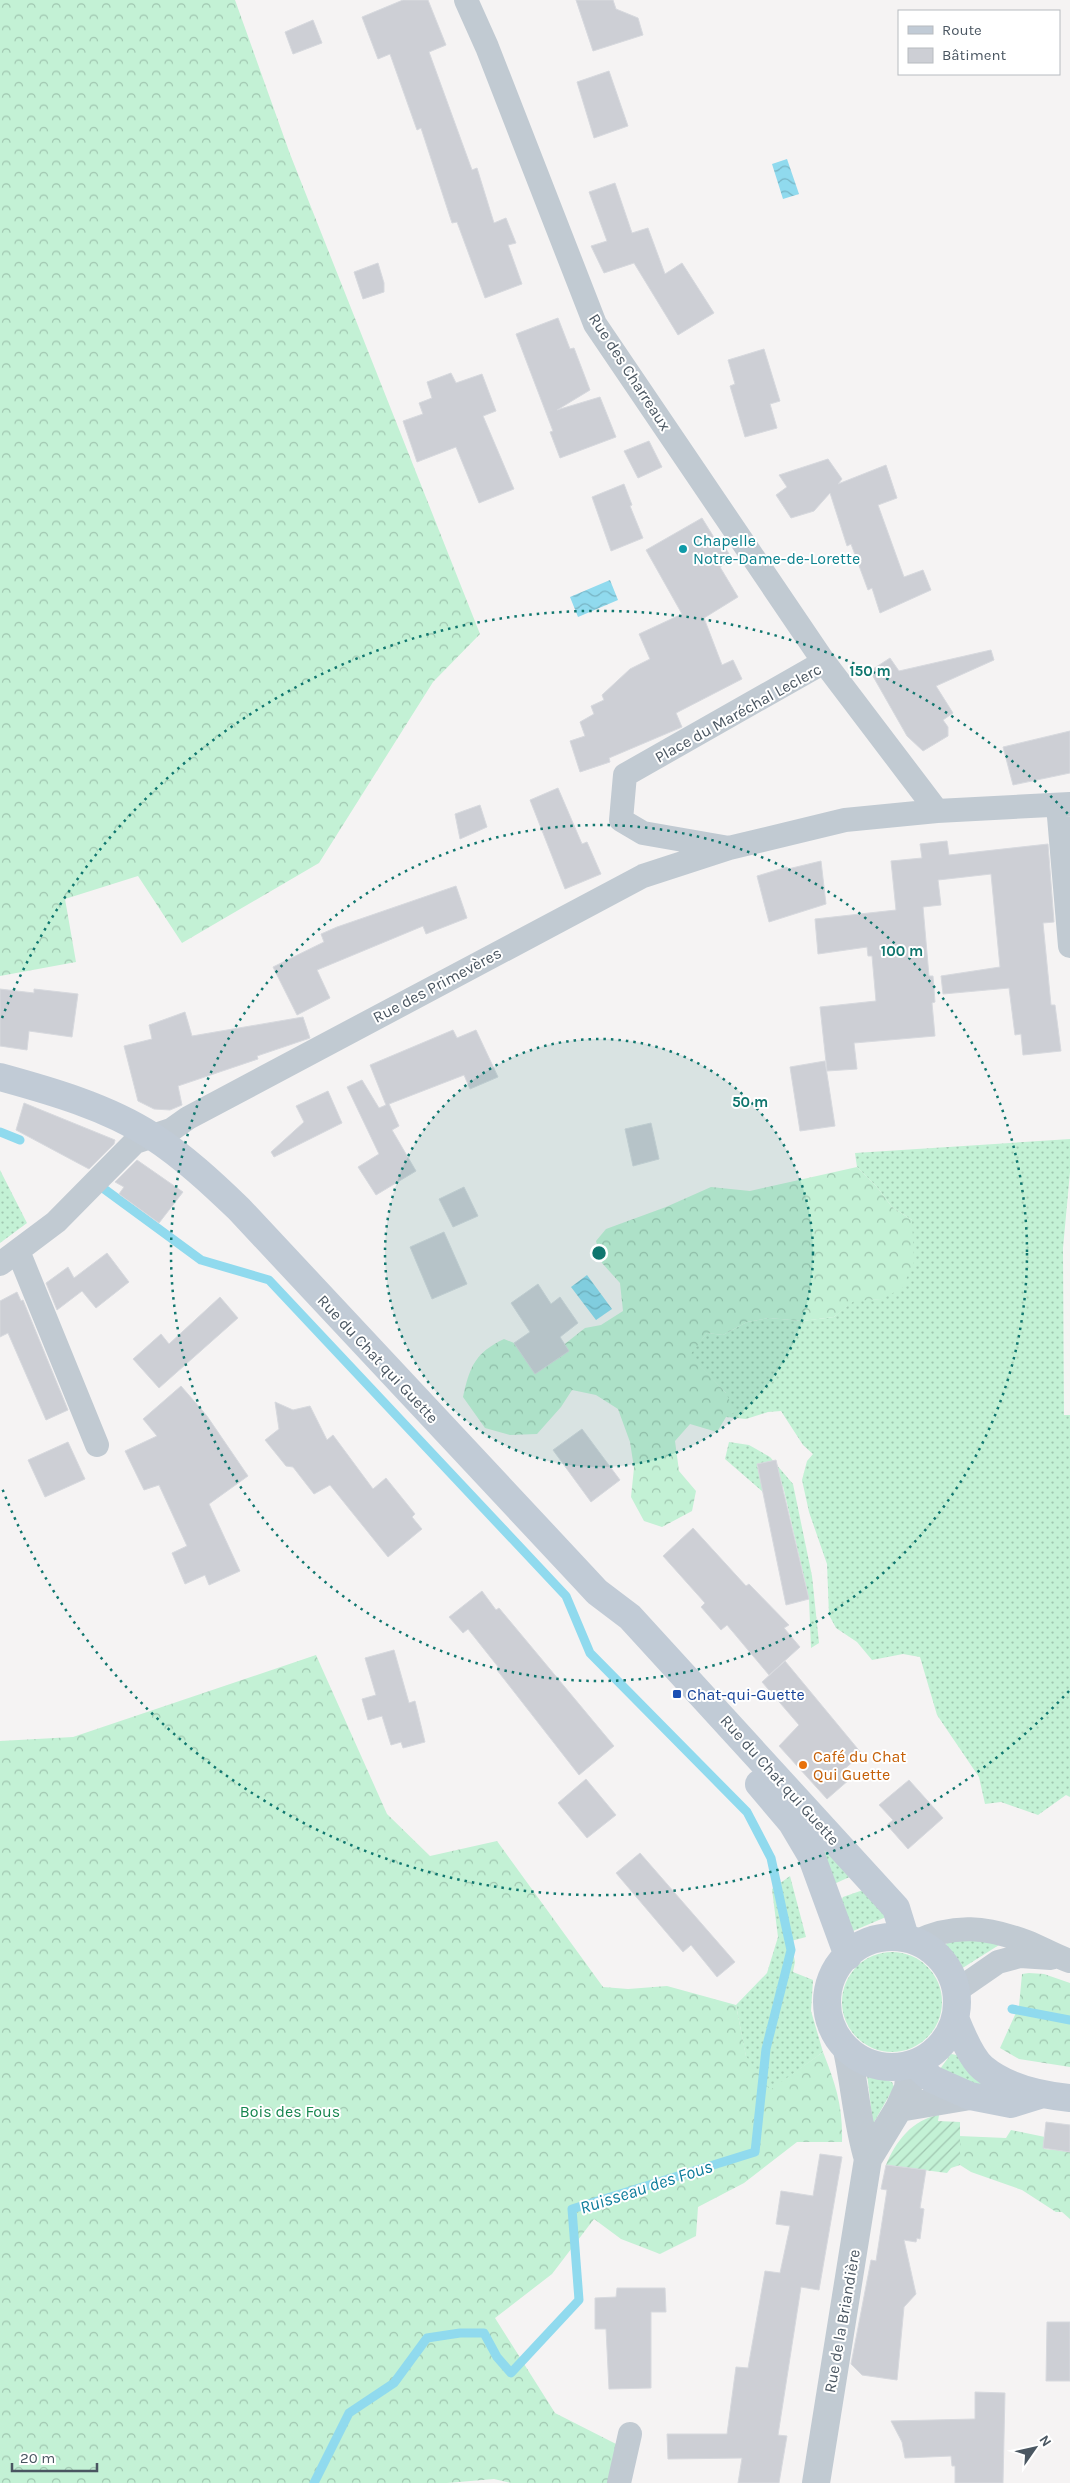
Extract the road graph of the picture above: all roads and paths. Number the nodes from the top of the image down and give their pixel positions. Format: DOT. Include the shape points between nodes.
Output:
graph roads {
  1 [pos="466,0"];
  2 [pos="824,662"];
  3 [pos="1064,804"];
  4 [pos="937,811"];
  5 [pos="729,848"];
  6 [pos="1070,946"];
  7 [pos="0,1077"];
  8 [pos="151,1136"];
  9 [pos="9,1257"];
  10 [pos="97,1445"];
  11 [pos="597,1592"];
  12 [pos="910,1939"];
  13 [pos="848,1956"];
  14 [pos="1066,1960"];
  15 [pos="955,2005"];
  16 [pos="847,2050"];
  17 [pos="913,2066"];
  18 [pos="1040,2095"];
  19 [pos="970,2096"];
  20 [pos="1070,2098"];
  21 [pos="899,2108"];
  22 [pos="868,2159"];
  23 [pos="630,2434"];
  24 [pos="619,2483"];
  25 [pos="816,2483"];
  1 -- 2 [label="street, Rue des Charreaux" via="595,324"];
  2 -- 4 [label="street, Place du Maréchal Leclerc"];
  2 -- 5 [label="street, Place du Maréchal Leclerc" via="625,775 621,820 643,833"];
  3 -- 4 [label="street"];
  3 -- 6 [label="street"];
  4 -- 5 [label="street, Place du Maréchal Leclerc" via="845,820"];
  5 -- 8 [label="street, Rue des Primevères" via="644,876 188,1118 172,1130"];
  7 -- 8 [label="main road, Rue du Chat qui Guette" via="94,1107"];
  8 -- 9 [label="street, Rue des Primevères" via="135,1142 56,1222"];
  8 -- 11 [label="main road, Rue du Chat qui Guette" via="208,1179 239,1209"];
  9 -- 10 [label="street"];
  11 -- 12 [label="main road, Rue du Chat qui Guette" via="630,1617 896,1908"];
  11 -- 13 [label="main road, Rue du Chat qui Guette" via="620,1626 792,1823 811,1855"];
  12 -- 13 [label="main road" via="880,1938 861,1943"];
  12 -- 14 [label="street" via="951,1929 979,1929 1026,1942"];
  12 -- 15 [label="main road" via="934,1953 948,1970"];
  13 -- 16 [label="main road" via="834,1972 826,1991 828,2012 835,2032"];
  14 -- 15 [label="street" via="1020,1956 998,1962"];
  15 -- 17 [label="main road" via="947,2038 934,2054"];
  15 -- 18 [label="main road" via="962,2037 982,2068"];
  16 -- 17 [label="main road" via="886,2066"];
  16 -- 22 [label="street, Rue de la Briandière" via="859,2130"];
  17 -- 19 [label="main road" via="932,2079"];
  17 -- 21 [label="street, Rue de la Briandière"];
  18 -- 19 [label="main road" via="1011,2104"];
  18 -- 20 [label="main road"];
  19 -- 21 [label="street"];
  21 -- 22 [label="street, Rue de la Briandière"];
  22 -- 25 [label="street, Rue de la Briandière"];
  23 -- 24 [label="street"];
}
